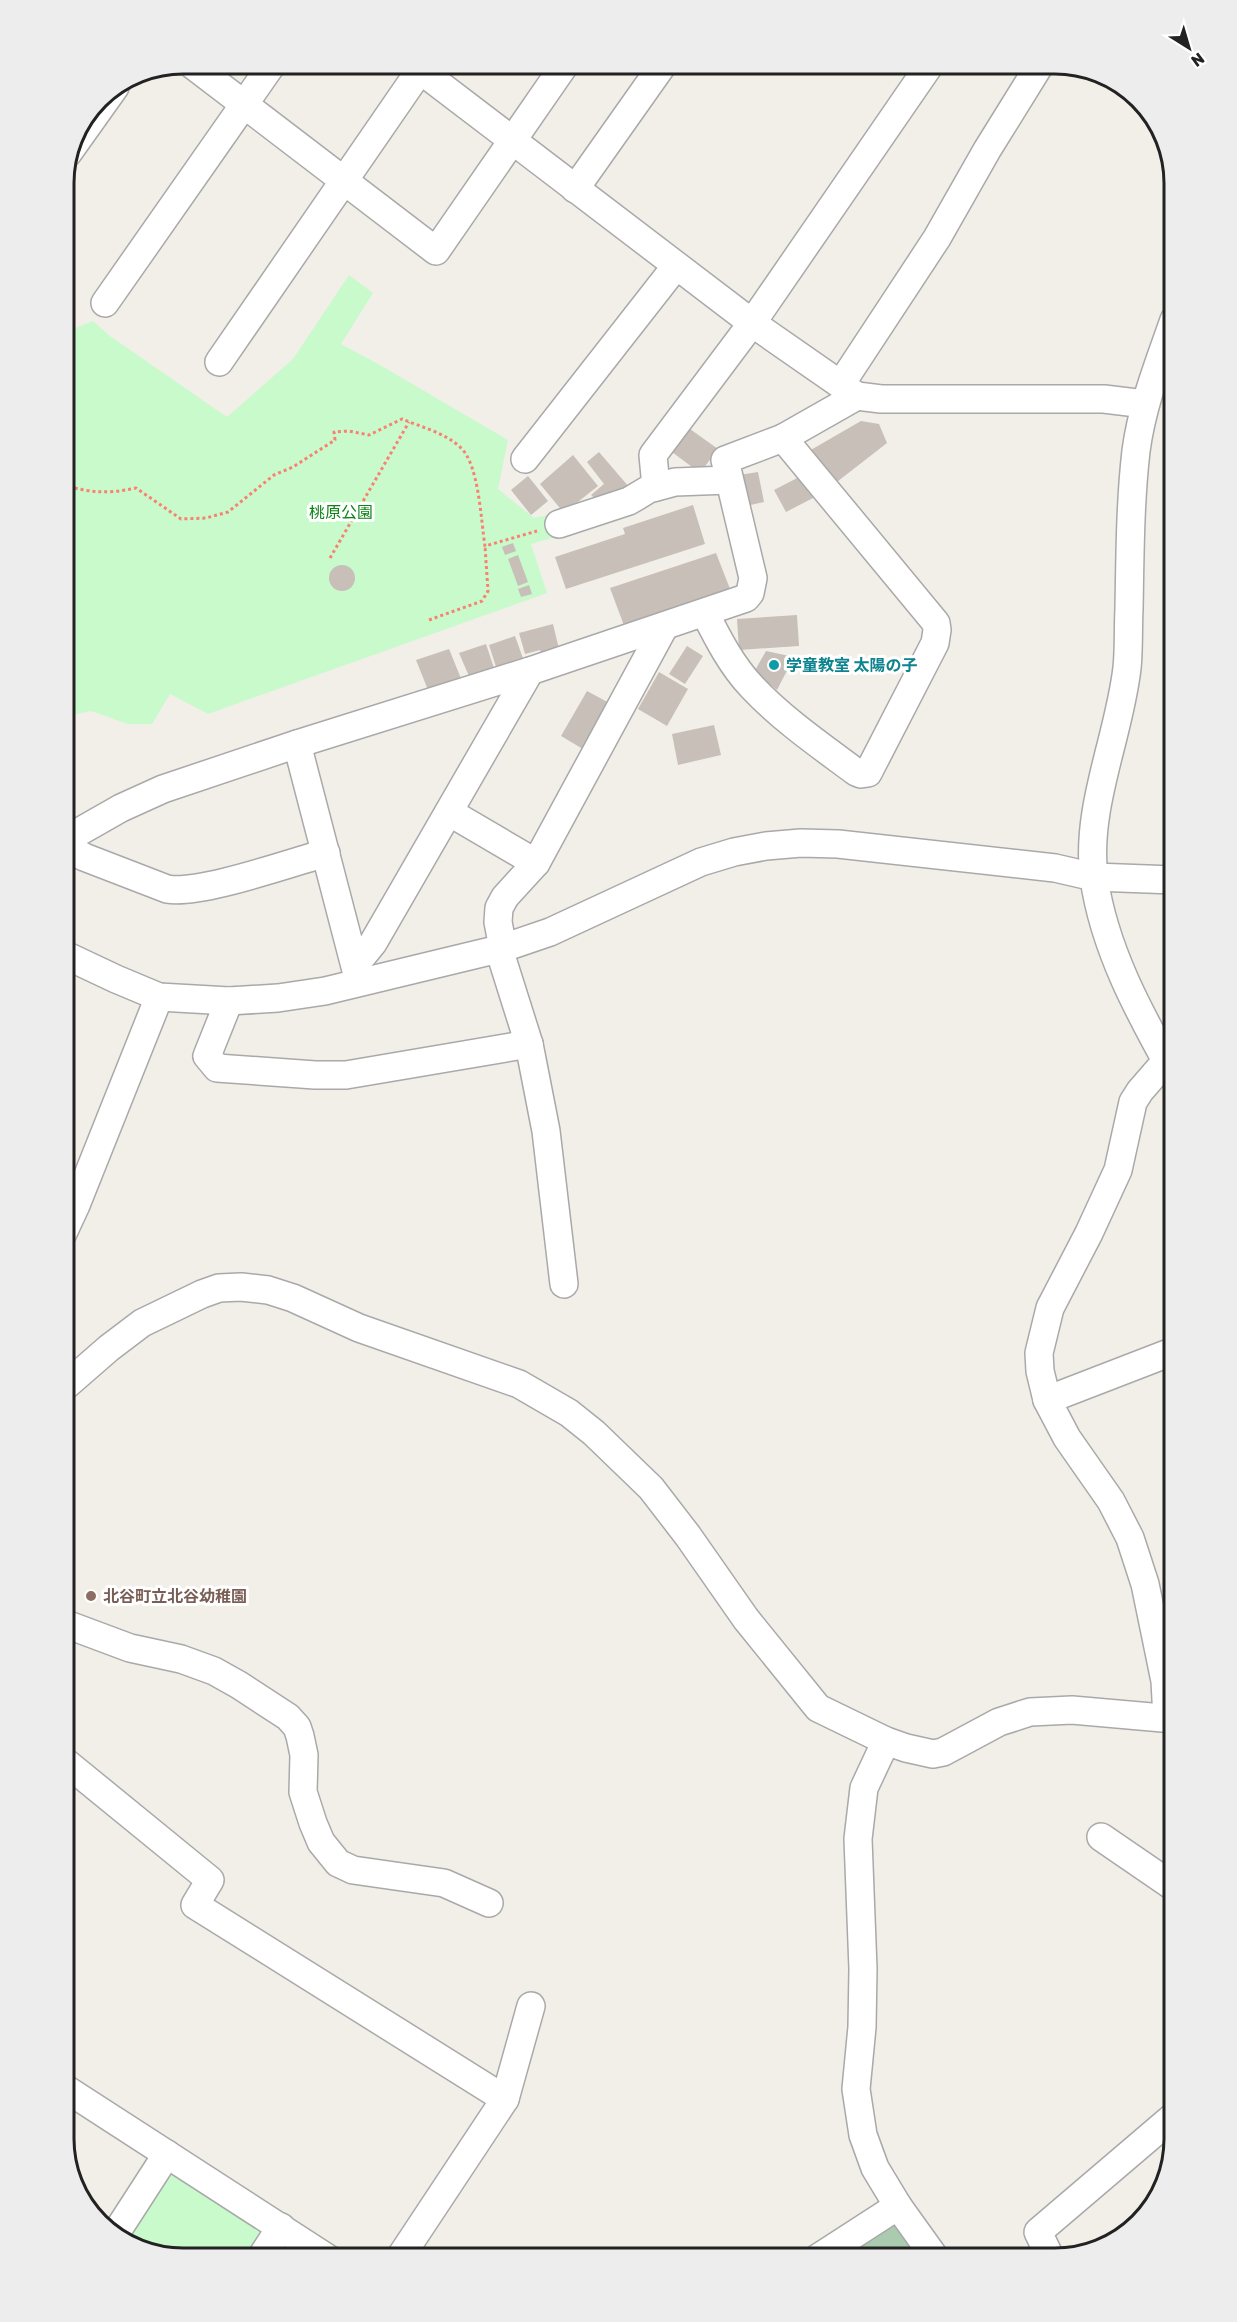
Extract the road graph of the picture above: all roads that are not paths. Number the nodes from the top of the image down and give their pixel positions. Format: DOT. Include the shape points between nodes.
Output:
graph roads {
  1 [pos="204,74"];
  2 [pos="265,74"];
  3 [pos="413,74"];
  4 [pos="430,74"];
  5 [pos="558,74"];
  6 [pos="656,74"];
  7 [pos="923,74"];
  8 [pos="1034,74"];
  9 [pos="244,104"];
  10 [pos="512,141"];
  11 [pos="344,181"];
  12 [pos="575,189"];
  13 [pos="676,266"];
  14 [pos="105,303"];
  15 [pos="752,323"];
  16 [pos="1164,349"];
  17 [pos="219,362"];
  18 [pos="849,390"];
  19 [pos="1145,404"];
  20 [pos="783,438"];
  21 [pos="525,459"];
  22 [pos="729,480"];
  23 [pos="656,487"];
  24 [pos="559,524"];
  25 [pos="705,613"];
  26 [pos="664,627"];
  27 [pos="530,671"];
  28 [pos="297,744"];
  29 [pos="449,812"];
  30 [pos="74,836"];
  31 [pos="74,850"];
  32 [pos="326,853"];
  33 [pos="536,863"];
  34 [pos="1094,877"];
  35 [pos="1164,880"];
  36 [pos="501,949"];
  37 [pos="74,959"];
  38 [pos="357,973"];
  39 [pos="159,997"];
  40 [pos="229,1001"];
  41 [pos="529,1044"];
  42 [pos="1164,1056"];
  43 [pos="1164,1073"];
  44 [pos="74,1209"];
  45 [pos="564,1284"];
  46 [pos="1164,1355"];
  47 [pos="74,1379"];
  48 [pos="1047,1400"];
  49 [pos="74,1627"];
  50 [pos="1164,1676"];
  51 [pos="1164,1718"];
  52 [pos="886,1741"];
  53 [pos="74,1769"];
  54 [pos="1101,1837"];
  55 [pos="1164,1880"];
  56 [pos="489,1903"];
  57 [pos="531,2006"];
  58 [pos="74,2098"];
  59 [pos="505,2099"];
  60 [pos="1164,2125"];
  61 [pos="167,2154"];
  62 [pos="898,2206"];
  63 [pos="281,2227"];
  64 [pos="119,2228"];
  65 [pos="267,2248"];
  66 [pos="312,2248"];
  67 [pos="406,2248"];
  68 [pos="833,2248"];
  69 [pos="928,2248"];
  70 [pos="1046,2248"];
  1 -- 9 [label="street"];
  2 -- 9 [label="street"];
  3 -- 11 [label="street"];
  4 -- 10 [label="street"];
  5 -- 10 [label="street"];
  6 -- 12 [label="street"];
  7 -- 15 [label="street"];
  8 -- 18 [label="street"];
  9 -- 11 [label="street"];
  9 -- 14 [label="street"];
  10 -- 11 [label="street" via="436,251"];
  10 -- 12 [label="street"];
  11 -- 17 [label="street"];
  12 -- 13 [label="street"];
  13 -- 15 [label="street"];
  13 -- 21 [label="street"];
  15 -- 18 [label="street"];
  15 -- 23 [label="street" via="653,455"];
  16 -- 19 [label="street"];
  18 -- 19 [label="street" via="881,399 1104,399"];
  18 -- 20 [label="street"];
  19 -- 34 [label="street" via="1132,490 1127,668 1094,827"];
  20 -- 22 [label="street" via="725,460"];
  20 -- 25 [label="street" via="936,623 935,643 868,772 856,772 752,687"];
  22 -- 23 [label="street" via="675,482"];
  22 -- 25 [label="street" via="753,587 746,598"];
  23 -- 24 [label="street" via="629,501"];
  25 -- 26 [label="street"];
  26 -- 27 [label="street"];
  26 -- 33 [label="street"];
  27 -- 28 [label="street"];
  27 -- 29 [label="street"];
  28 -- 30 [label="street" via="163,789"];
  28 -- 32 [label="street"];
  29 -- 33 [label="street"];
  29 -- 38 [label="street"];
  31 -- 32 [label="street" via="174,890 208,885"];
  32 -- 38 [label="street"];
  33 -- 36 [label="street" via="499,908"];
  34 -- 35 [label="street"];
  34 -- 36 [label="street" via="1055,868 838,843 766,846 701,862 550,932"];
  34 -- 42 [label="street" via="1114,957"];
  36 -- 38 [label="street"];
  36 -- 41 [label="street"];
  37 -- 39 [label="street"];
  38 -- 40 [label="street" via="324,991"];
  39 -- 40 [label="street"];
  39 -- 44 [label="street"];
  40 -- 41 [label="street" via="207,1056 217,1068 346,1075"];
  41 -- 45 [label="street" via="546,1131"];
  43 -- 48 [label="street" via="1140,1091 1133,1102 1118,1170 1050,1308 1039,1353"];
  46 -- 48 [label="street"];
  47 -- 52 [label="street" via="142,1323 202,1294 241,1287 293,1298 359,1328 519,1384 594,1432 651,1488 746,1619 818,1708"];
  48 -- 50 [label="street" via="1130,1538 1145,1584"];
  49 -- 56 [label="street" via="130,1648 214,1671 288,1717 300,1736 303,1792 313,1823 321,1842 338,1863 353,1870 444,1883"];
  51 -- 52 [label="street" via="1072,1710 1029,1712 999,1722 943,1752 933,1754"];
  52 -- 62 [label="street" via="864,1788 858,1839 863,1969 856,2089 863,2135 875,2168"];
  53 -- 59 [label="street" via="210,1880 195,1905"];
  54 -- 55 [label="street"];
  57 -- 59 [label="street"];
  58 -- 61 [label="street"];
  59 -- 67 [label="street"];
  60 -- 70 [label="street" via="1038,2232"];
  61 -- 63 [label="street"];
  61 -- 64 [label="street"];
  62 -- 68 [label="street"];
  62 -- 69 [label="street"];
  63 -- 65 [label="street"];
  63 -- 66 [label="street"];
}
